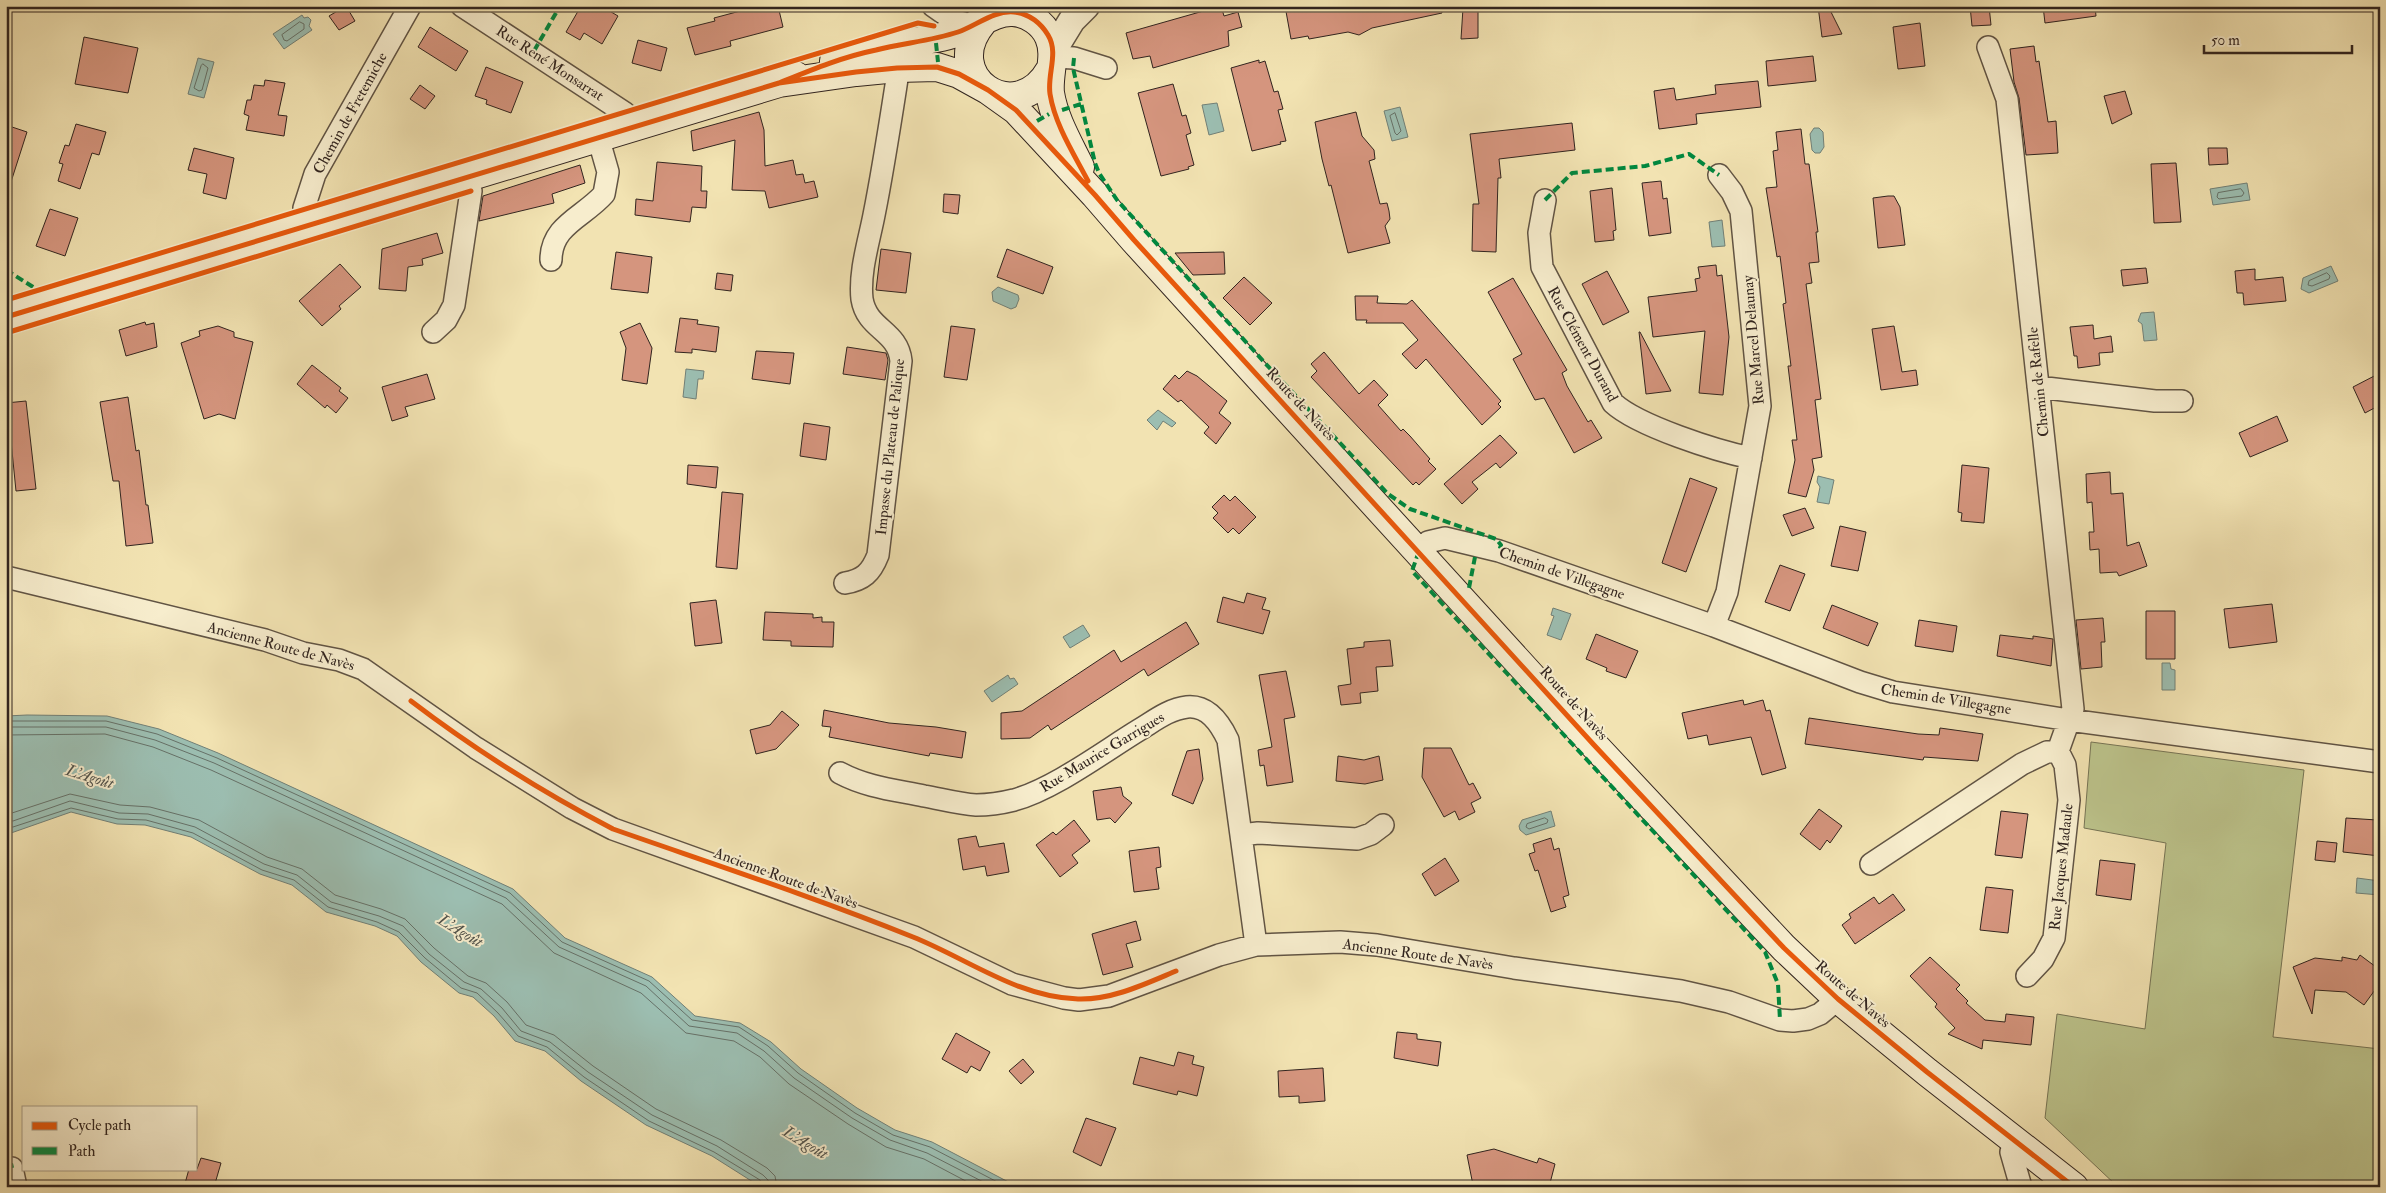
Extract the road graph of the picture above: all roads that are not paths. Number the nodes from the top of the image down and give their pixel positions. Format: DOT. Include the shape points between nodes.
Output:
graph roads {
  1 [pos="410,6"];
  2 [pos="462,6"];
  3 [pos="933,6"];
  4 [pos="1086,6"];
  5 [pos="1025,9"];
  6 [pos="979,24"];
  7 [pos="1988,47"];
  8 [pos="1052,59"];
  9 [pos="897,68"];
  10 [pos="1106,68"];
  11 [pos="779,83"];
  12 [pos="988,90"];
  13 [pos="628,120"];
  14 [pos="598,137"];
  15 [pos="1719,175"];
  16 [pos="467,178"];
  17 [pos="1095,195"];
  18 [pos="1545,200"];
  19 [pos="306,217"];
  20 [pos="551,260"];
  21 [pos="6,317"];
  22 [pos="434,332"];
  23 [pos="2038,387"];
  24 [pos="2182,402"];
  25 [pos="1751,458"];
  26 [pos="1419,551"];
  27 [pos="6,577"];
  28 [pos="845,584"];
  29 [pos="1714,626"];
  30 [pos="2069,720"];
  31 [pos="2058,751"];
  32 [pos="2380,762"];
  33 [pos="840,773"];
  34 [pos="1383,825"];
  35 [pos="1241,835"];
  36 [pos="1871,864"];
  37 [pos="1256,945"];
  38 [pos="2027,976"];
  39 [pos="1838,999"];
  40 [pos="2017,1142"];
  41 [pos="2021,1187"];
  42 [pos="2074,1187"];
  1 -- 19 [label="street, Chemin de Fretemiche" via="321,161 310,187"];
  2 -- 13 [label="street, Rue René Monsarrat"];
  3 -- 6 [label="street" via="953,20"];
  4 -- 8 [label="street" via="1072,20"];
  5 -- 6 [label="main road" via="1003,12"];
  5 -- 8 [label="main road" via="1049,36"];
  6 -- 11 [label="main road" via="935,39 874,50 828,63"];
  6 -- 12 [label="main road" via="969,44 968,57 978,82"];
  7 -- 23 [label="street, Chemin de Rafelle" via="2007,99"];
  8 -- 10 [label="street" via="1074,58"];
  8 -- 12 [label="main road" via="1044,81 1024,95 999,96"];
  8 -- 17 [label="main road" via="1050,92 1055,112"];
  9 -- 11 [label="main road"];
  9 -- 12 [label="main road" via="937,67 959,74"];
  9 -- 28 [label="street, Impasse du Plateau de Palique" via="898,79 862,278 862,297 872,322 898,345 898,389 878,555 866,576"];
  11 -- 13 [label="main road"];
  12 -- 17 [label="main road" via="1016,110"];
  13 -- 14 [label="main road"];
  14 -- 16 [label="main road"];
  14 -- 20 [label="street" via="608,172 604,194 562,230 551,250"];
  15 -- 25 [label="street, Rue Marcel Delaunay" via="1741,211 1760,391 1759,420"];
  16 -- 19 [label="main road"];
  16 -- 22 [label="street" via="471,191 454,305"];
  17 -- 26 [label="main road, Route de Navès"];
  18 -- 25 [label="street, Rue Clément Durand" via="1539,233 1542,267 1613,403 1631,417 1728,453"];
  19 -- 21 [label="main road"];
  23 -- 24 [label="street"];
  23 -- 30 [label="street, Chemin de Rafelle" via="2073,709"];
  25 -- 29 [label="street, Rue Marcel Delaunay" via="1727,592"];
  26 -- 29 [label="street, Chemin de Villegagne" via="1436,539 1454,539 1498,551"];
  26 -- 39 [label="main road, Route de Navès" via="1731,893"];
  27 -- 37 [label="street, Ancienne Route de Navès" via="265,640 363,669 476,748 572,808 613,829 914,937 1012,984 1064,998 1094,999 1124,992 1219,955"];
  29 -- 30 [label="street, Chemin de Villegagne" via="1884,690"];
  30 -- 31 [label="street"];
  30 -- 32 [label="street, Chemin de Villegagne"];
  31 -- 36 [label="street" via="2047,752 2022,764"];
  31 -- 38 [label="street, Rue Jacques Madaule" via="2066,772 2069,800 2054,938 2043,959"];
  33 -- 35 [label="street, Rue Maurice Garrigues" via="866,784 959,803 976,805 1014,800 1048,785 1165,714 1188,707 1200,708 1221,725 1228,740"];
  34 -- 35 [label="street" via="1357,839 1258,833"];
  35 -- 37 [label="street, Rue Maurice Garrigues"];
  37 -- 39 [label="street, Ancienne Route de Navès" via="1340,942 1377,945 1681,991 1728,1002 1780,1020 1808,1019"];
  39 -- 40 [label="main road, Route de Navès"];
  40 -- 41 [label="street" via="2011,1152"];
  40 -- 42 [label="main road, Route de Navès"];
}
